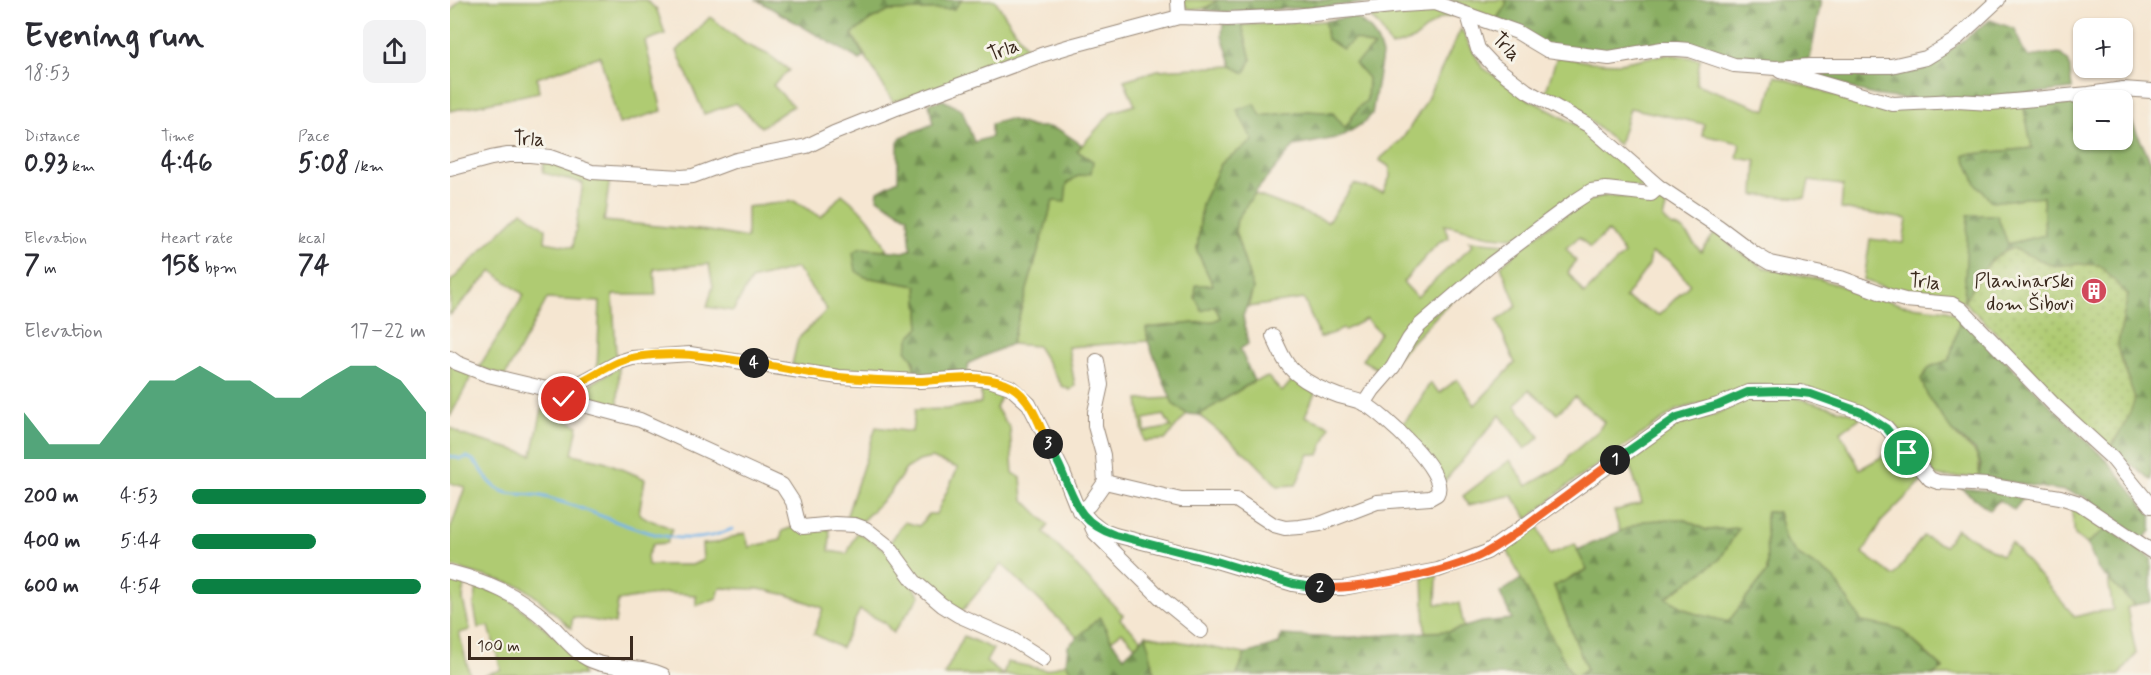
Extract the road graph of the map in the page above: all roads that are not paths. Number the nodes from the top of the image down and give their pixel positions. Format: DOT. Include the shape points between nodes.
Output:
graph roads {
  1 [pos="1178,0"];
  2 [pos="1998,0"];
  3 [pos="1468,15"];
  4 [pos="1179,17"];
  5 [pos="1776,68"];
  6 [pos="2151,91"];
  7 [pos="450,169"];
  8 [pos="1659,187"];
  9 [pos="1273,336"];
  10 [pos="450,358"];
  11 [pos="1097,361"];
  12 [pos="555,391"];
  13 [pos="1364,404"];
  14 [pos="1105,482"];
  15 [pos="2151,506"];
  16 [pos="1079,511"];
  17 [pos="1091,522"];
  18 [pos="2151,551"];
  19 [pos="450,572"];
  20 [pos="1201,631"];
  21 [pos="1043,658"];
  22 [pos="663,675"];
  1 -- 4 [label="street"];
  2 -- 5 [label="street" via="1954,41 1920,60 1891,66"];
  3 -- 4 [label="street, Trla" via="1435,3 1293,16"];
  3 -- 5 [label="street" via="1517,32 1547,50 1609,58 1662,49 1690,50 1734,65"];
  3 -- 8 [label="street, Trla" via="1478,49 1493,65 1527,91 1588,126"];
  4 -- 7 [label="street, Trla" via="1041,55 807,146 736,160 693,176 592,172 550,157 530,155 500,156"];
  5 -- 6 [label="street" via="1785,74 1893,104 1991,103 2123,88"];
  8 -- 13 [label="street" via="1652,194 1606,189 1592,192 1565,208 1419,326"];
  8 -- 15 [label="street, Trla" via="1770,263 1841,278 1905,300 1952,304 1961,309 2054,405 2112,458"];
  9 -- 13 [label="street" via="1300,377"];
  10 -- 12 [label="street" via="488,375"];
  11 -- 14 [label="street" via="1101,385 1095,426"];
  12 -- 16 [label="street" via="582,384 632,358 690,354 838,377 989,380 1010,387 1029,404"];
  12 -- 21 [label="street" via="572,402 640,420 782,485 793,502 800,525 855,525 866,529 889,547 914,581 942,605"];
  13 -- 14 [label="street" via="1395,428 1422,457 1437,480 1437,494 1430,498 1377,502 1320,524 1285,528 1236,500 1181,500"];
  14 -- 16 [label="street" via="1089,505"];
  16 -- 17 [label="street"];
  17 -- 18 [label="street" via="1115,535 1293,584 1333,589 1378,583 1438,570 1487,552 1677,417 1748,392 1783,391 1811,394 1876,420 1930,479 2079,502"];
  17 -- 20 [label="street" via="1101,539"];
  19 -- 22 [label="street" via="509,592 542,616 584,657"];
}
